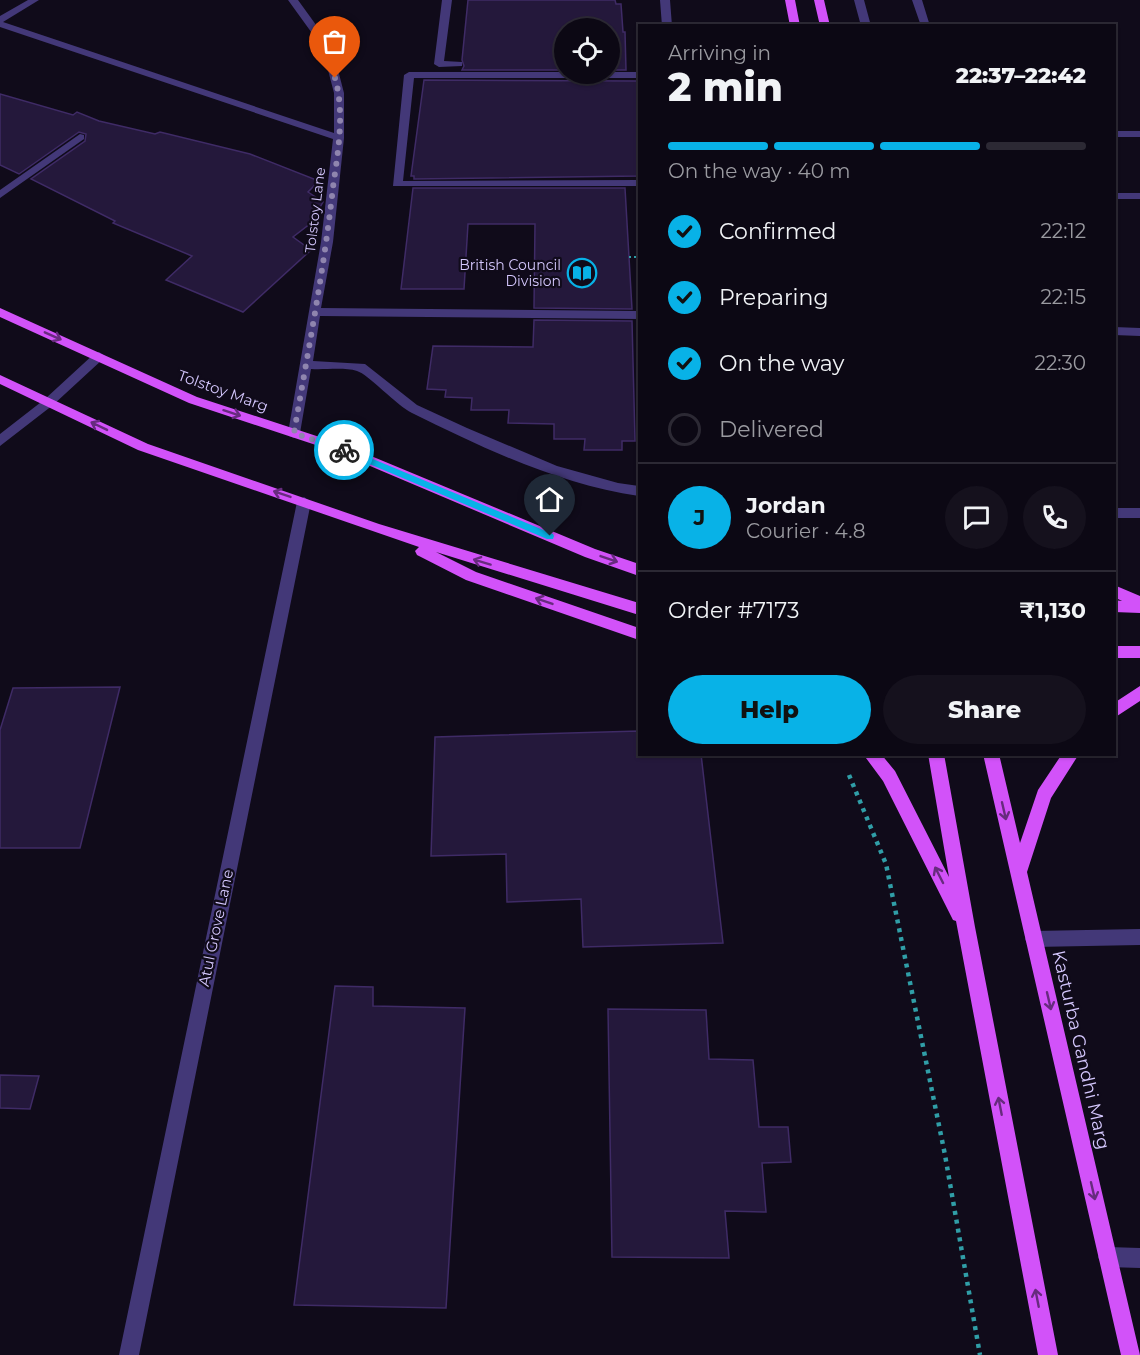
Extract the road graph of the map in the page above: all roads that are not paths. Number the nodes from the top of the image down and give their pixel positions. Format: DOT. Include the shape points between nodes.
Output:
graph roads {
  1 [pos="34,0"];
  2 [pos="293,0"];
  3 [pos="447,0"];
  4 [pos="664,0"];
  5 [pos="790,0"];
  6 [pos="819,0"];
  7 [pos="858,0"];
  8 [pos="917,0"];
  9 [pos="0,22"];
  10 [pos="666,24"];
  11 [pos="795,24"];
  12 [pos="825,24"];
  13 [pos="865,24"];
  14 [pos="925,24"];
  15 [pos="554,65"];
  16 [pos="620,65"];
  17 [pos="638,65"];
  18 [pos="638,75"];
  19 [pos="1116,134"];
  20 [pos="1140,134"];
  21 [pos="80,137"];
  22 [pos="339,138"];
  23 [pos="638,183"];
  24 [pos="5,186"];
  25 [pos="0,195"];
  26 [pos="1116,196"];
  27 [pos="1140,196"];
  28 [pos="0,312"];
  29 [pos="316,312"];
  30 [pos="638,315"];
  31 [pos="1116,331"];
  32 [pos="1140,332"];
  33 [pos="99,357"];
  34 [pos="306,365"];
  35 [pos="0,379"];
  36 [pos="49,402"];
  37 [pos="294,433"];
  38 [pos="1,441"];
  39 [pos="638,491"];
  40 [pos="304,502"];
  41 [pos="1116,513"];
  42 [pos="1140,513"];
  43 [pos="376,528"];
  44 [pos="638,570"];
  45 [pos="1116,592"];
  46 [pos="1140,602"];
  47 [pos="1116,606"];
  48 [pos="1140,607"];
  49 [pos="638,609"];
  50 [pos="638,634"];
  51 [pos="1116,652"];
  52 [pos="1140,652"];
  53 [pos="1140,692"];
  54 [pos="1116,710"];
  55 [pos="873,756"];
  56 [pos="936,756"];
  57 [pos="990,756"];
  58 [pos="1070,756"];
  59 [pos="1018,873"];
  60 [pos="966,927"];
  61 [pos="1034,939"];
  62 [pos="1139,942"];
  63 [pos="1108,1257"];
  64 [pos="1140,1258"];
  65 [pos="129,1355"];
  66 [pos="1048,1355"];
  67 [pos="1131,1355"];
  1 -- 9 [label="street"];
  2 -- 22 [label="street, Tolstoy Lane" via="327,47 339,93"];
  3 -- 15 [label="street" via="439,64"];
  4 -- 10 [label="street"];
  5 -- 11 [label="main road"];
  6 -- 12 [label="main road"];
  7 -- 13 [label="street"];
  8 -- 14 [label="street"];
  9 -- 22 [label="street"];
  16 -- 17 [label="street"];
  18 -- 23 [label="street" via="410,75 397,184"];
  19 -- 20 [label="street"];
  21 -- 24 [label="street"];
  22 -- 29 [label="street, Tolstoy Lane"];
  24 -- 25 [label="street"];
  26 -- 27 [label="street"];
  28 -- 33 [label="main road, Tolstoy Marg, one-way"];
  29 -- 30 [label="street"];
  29 -- 34 [label="street, Tolstoy Lane"];
  31 -- 32 [label="street"];
  33 -- 36 [label="street"];
  33 -- 37 [label="main road, Tolstoy Marg, one-way" via="193,400"];
  34 -- 37 [label="street, Tolstoy Lane"];
  34 -- 39 [label="street" via="361,367 413,408 462,431 553,470"];
  35 -- 36 [label="main road"];
  36 -- 38 [label="street"];
  40 -- 36 [label="main road, one-way" via="143,447"];
  37 -- 44 [label="main road, Tolstoy Marg, one-way"];
  40 -- 43 [label="main road"];
  40 -- 65 [label="street, Atul Grove Lane"];
  41 -- 42 [label="street"];
  49 -- 43 [label="main road, one-way"];
  50 -- 43 [label="main road, one-way" via="471,576"];
  45 -- 46 [label="main road"];
  47 -- 48 [label="main road"];
  51 -- 52 [label="main road"];
  53 -- 54 [label="main road"];
  60 -- 55 [label="main road, one-way" via="889,776"];
  56 -- 60 [label="main road"];
  57 -- 59 [label="main road, Kasturba Gandhi Marg, one-way"];
  58 -- 59 [label="main road" via="1044,795"];
  59 -- 61 [label="main road, Kasturba Gandhi Marg"];
  66 -- 60 [label="main road, one-way"];
  61 -- 62 [label="street"];
  61 -- 63 [label="main road, Kasturba Gandhi Marg, one-way"];
  63 -- 64 [label="street"];
  63 -- 67 [label="main road, Kasturba Gandhi Marg"];
}
